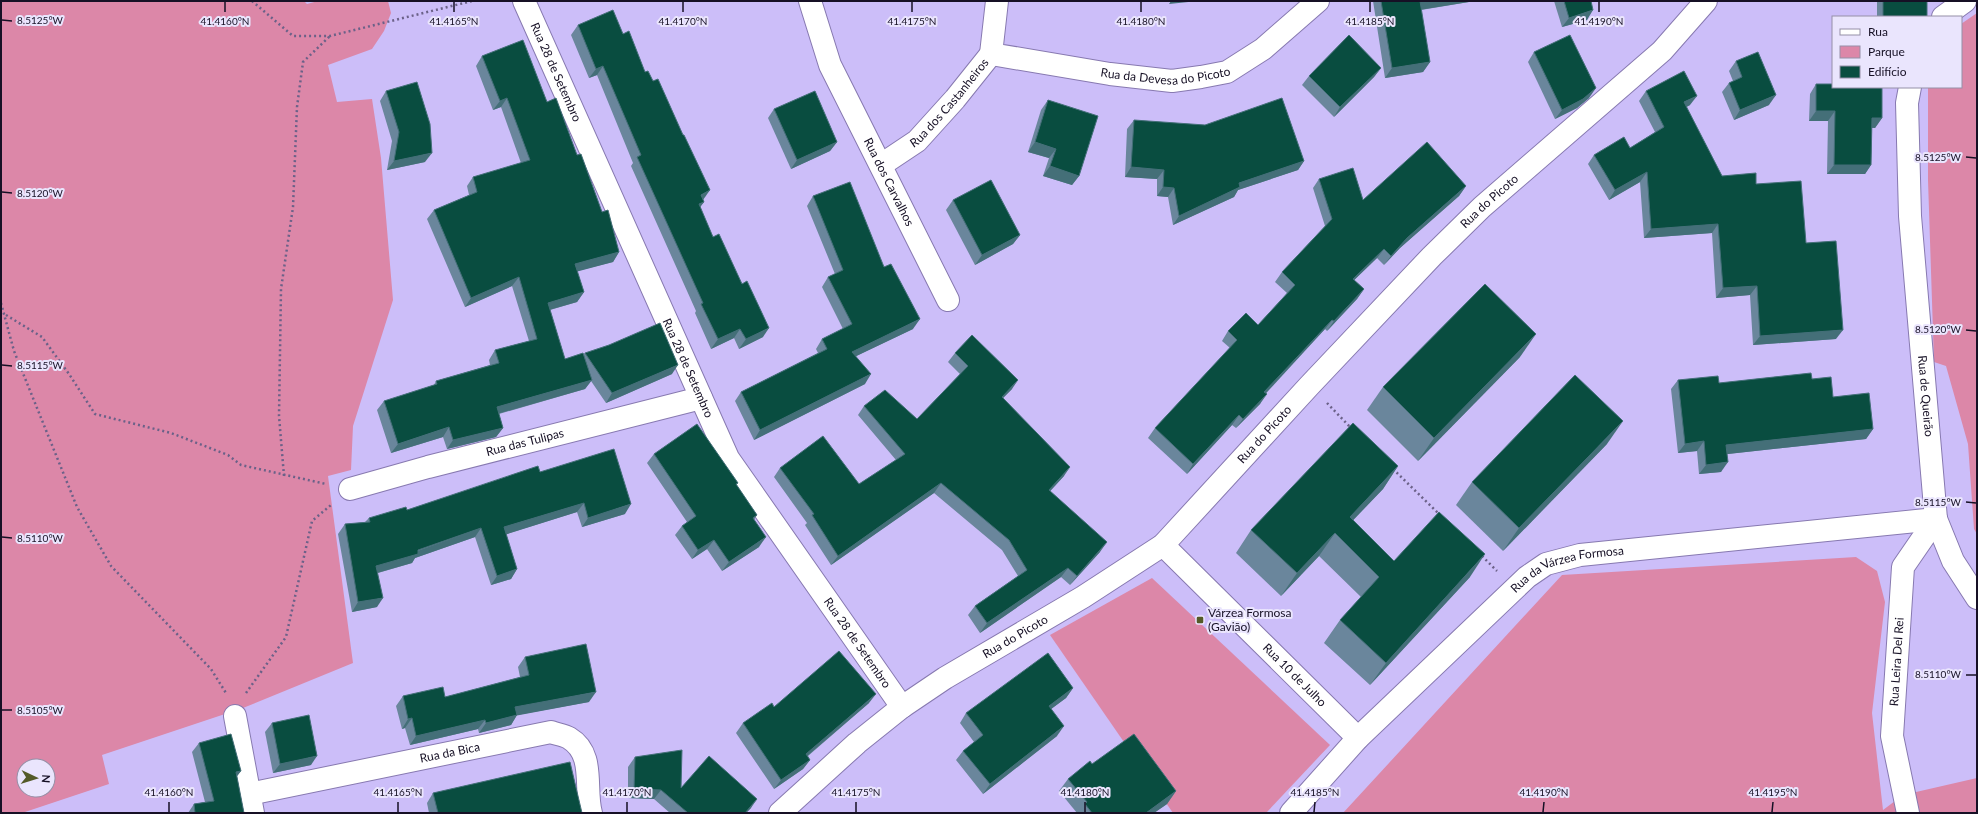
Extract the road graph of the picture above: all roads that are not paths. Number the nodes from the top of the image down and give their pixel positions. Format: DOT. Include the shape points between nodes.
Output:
graph roads {
  1 [pos="524,1"];
  2 [pos="810,1"];
  3 [pos="997,1"];
  4 [pos="1318,1"];
  5 [pos="1706,1"];
  6 [pos="1965,1"];
  7 [pos="1944,16"];
  8 [pos="991,54"];
  9 [pos="1910,88"];
  10 [pos="881,165"];
  11 [pos="948,300"];
  12 [pos="701,398"];
  13 [pos="350,489"];
  14 [pos="1936,520"];
  15 [pos="1162,545"];
  16 [pos="1977,598"];
  17 [pos="902,707"];
  18 [pos="233,708"];
  19 [pos="1358,738"];
  20 [pos="251,804"];
  21 [pos="591,813"];
  22 [pos="780,813"];
  23 [pos="1291,813"];
  24 [pos="1908,813"];
  1 -- 12 [label="street, Rua 28 de Setembro"];
  2 -- 10 [label="street, Rua dos Carvalhos" via="830,65"];
  3 -- 8 [label="street, Rua dos Castanheiros"];
  4 -- 8 [label="street, Rua da Devesa do Picoto" via="1263,49 1227,72 1201,77 1172,81 1110,74"];
  5 -- 15 [label="street, Rua do Picoto" via="1662,51 1476,213 1432,256"];
  6 -- 7 [label="street"];
  8 -- 10 [label="street, Rua dos Castanheiros" via="917,141"];
  9 -- 14 [label="street, Rua de Queirão" via="1907,103 1910,216"];
  10 -- 11 [label="street, Rua dos Carvalhos"];
  12 -- 13 [label="street, Rua das Tulipas"];
  12 -- 17 [label="street, Rua 28 de Setembro" via="728,458"];
  14 -- 16 [label="street, Rua de Queirão" via="1952,561"];
  14 -- 19 [label="street, Rua da Várzea Formosa" via="1580,555 1546,564 1527,577"];
  14 -- 24 [label="street, Rua Leira Del Rei" via="1903,567 1892,736"];
  15 -- 17 [label="street, Rua do Picoto" via="1083,597 945,678"];
  15 -- 19 [label="street, Rua 10 de Julho"];
  17 -- 22 [label="street, Rua do Picoto" via="857,743"];
  18 -- 20 [label="street, Rua da Bica"];
  19 -- 23 [label="street, Rua da Várzea Formosa"];
  20 -- 21 [label="street, Rua da Bica" via="551,732 569,738 582,751 588,770"];
}
